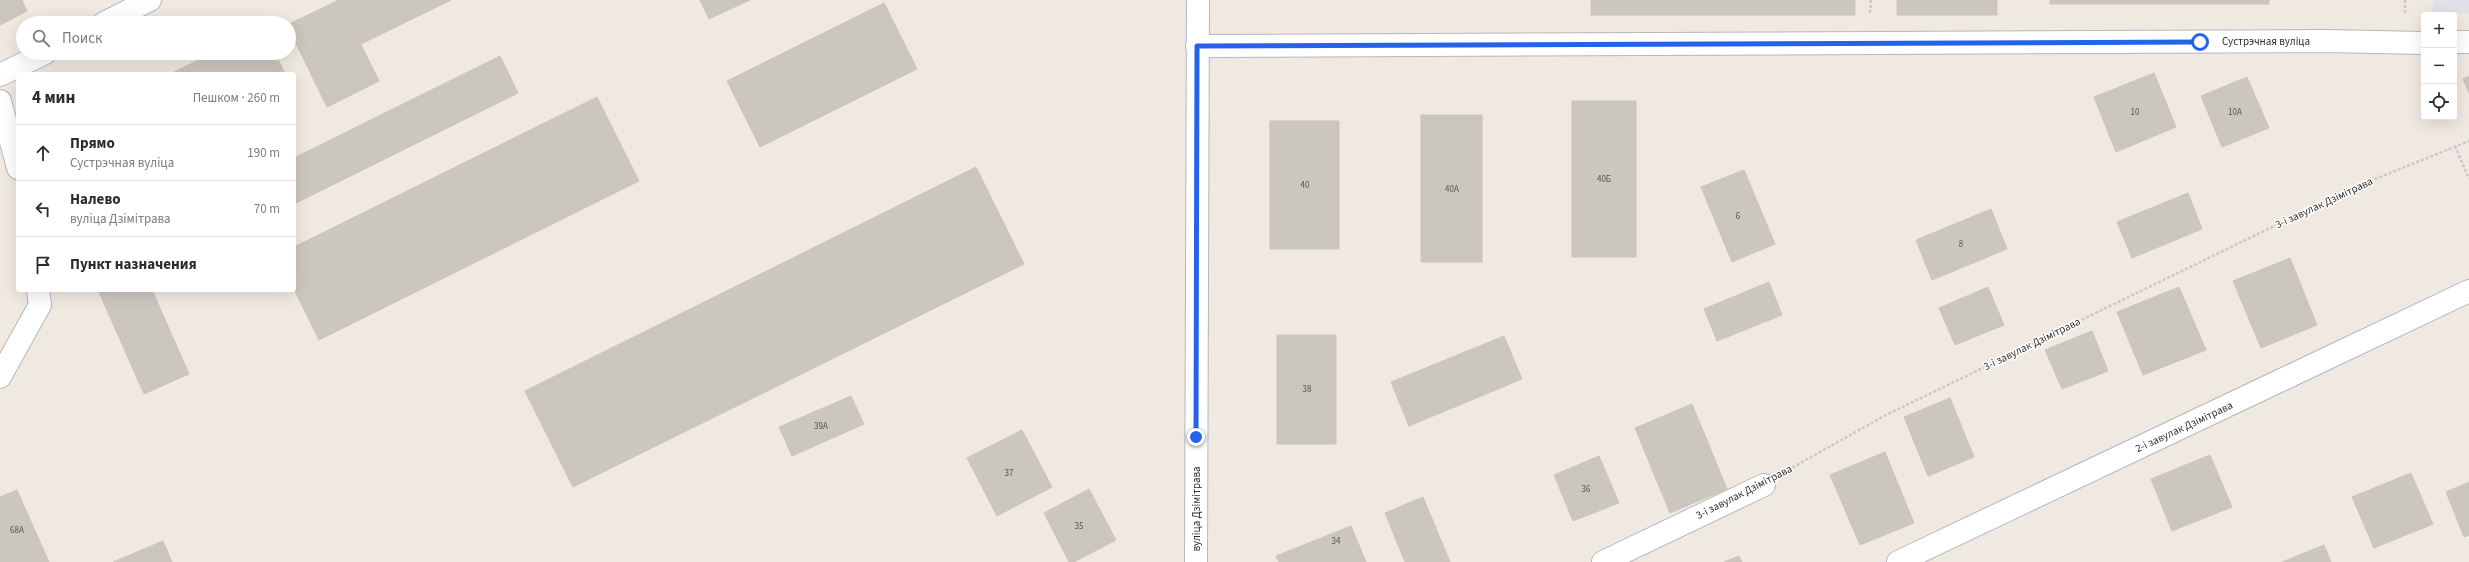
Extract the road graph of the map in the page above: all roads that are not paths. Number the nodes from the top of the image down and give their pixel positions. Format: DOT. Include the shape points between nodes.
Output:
graph roads {
  1 [pos="150,0"];
  2 [pos="1198,0"];
  3 [pos="118,16"];
  4 [pos="2457,42"];
  5 [pos="2469,42"];
  6 [pos="2421,43"];
  7 [pos="1197,46"];
  8 [pos="31,60"];
  9 [pos="0,75"];
  10 [pos="0,101"];
  11 [pos="16,161"];
  12 [pos="2469,291"];
  13 [pos="38,292"];
  14 [pos="0,377"];
  15 [pos="1764,485"];
  16 [pos="1196,562"];
  17 [pos="1603,562"];
  18 [pos="1898,562"];
  1 -- 3 [label="street"];
  2 -- 7 [label="street, вуліца Дзімітрава"];
  4 -- 5 [label="street"];
  6 -- 7 [label="street, Сустрэчная вуліца" via="2317,41"];
  7 -- 16 [label="street, вуліца Дзімітрава"];
  8 -- 9 [label="street"];
  10 -- 11 [label="street"];
  12 -- 18 [label="street, 2-і завулак Дзімітрава"];
  13 -- 14 [label="street" via="40,305"];
  15 -- 17 [label="street, 3-і завулак Дзімітрава"];
}
